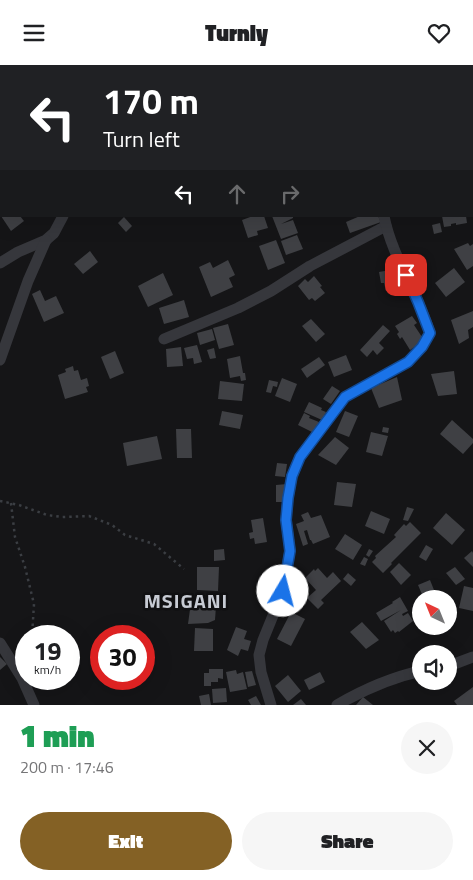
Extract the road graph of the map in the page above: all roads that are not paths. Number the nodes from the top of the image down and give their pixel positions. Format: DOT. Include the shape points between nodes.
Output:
graph roads {
  1 [pos="62,217"];
  2 [pos="385,221"];
  3 [pos="46,240"];
  4 [pos="0,263"];
  5 [pos="164,339"];
  6 [pos="0,360"];
  7 [pos="0,643"];
  8 [pos="473,657"];
  9 [pos="457,663"];
  10 [pos="412,673"];
  11 [pos="34,705"];
  12 [pos="271,705"];
  13 [pos="337,705"];
  1 -- 3 [label="street"];
  2 -- 5 [label="street" via="238,309"];
  2 -- 12 [label="street" via="430,333 408,362 345,397 300,457 288,498 286,520 290,551 283,591 260,655 261,672"];
  3 -- 4 [label="street"];
  3 -- 6 [label="street"];
  7 -- 11 [label="street"];
  8 -- 9 [label="street"];
  10 -- 13 [label="street"];
}
